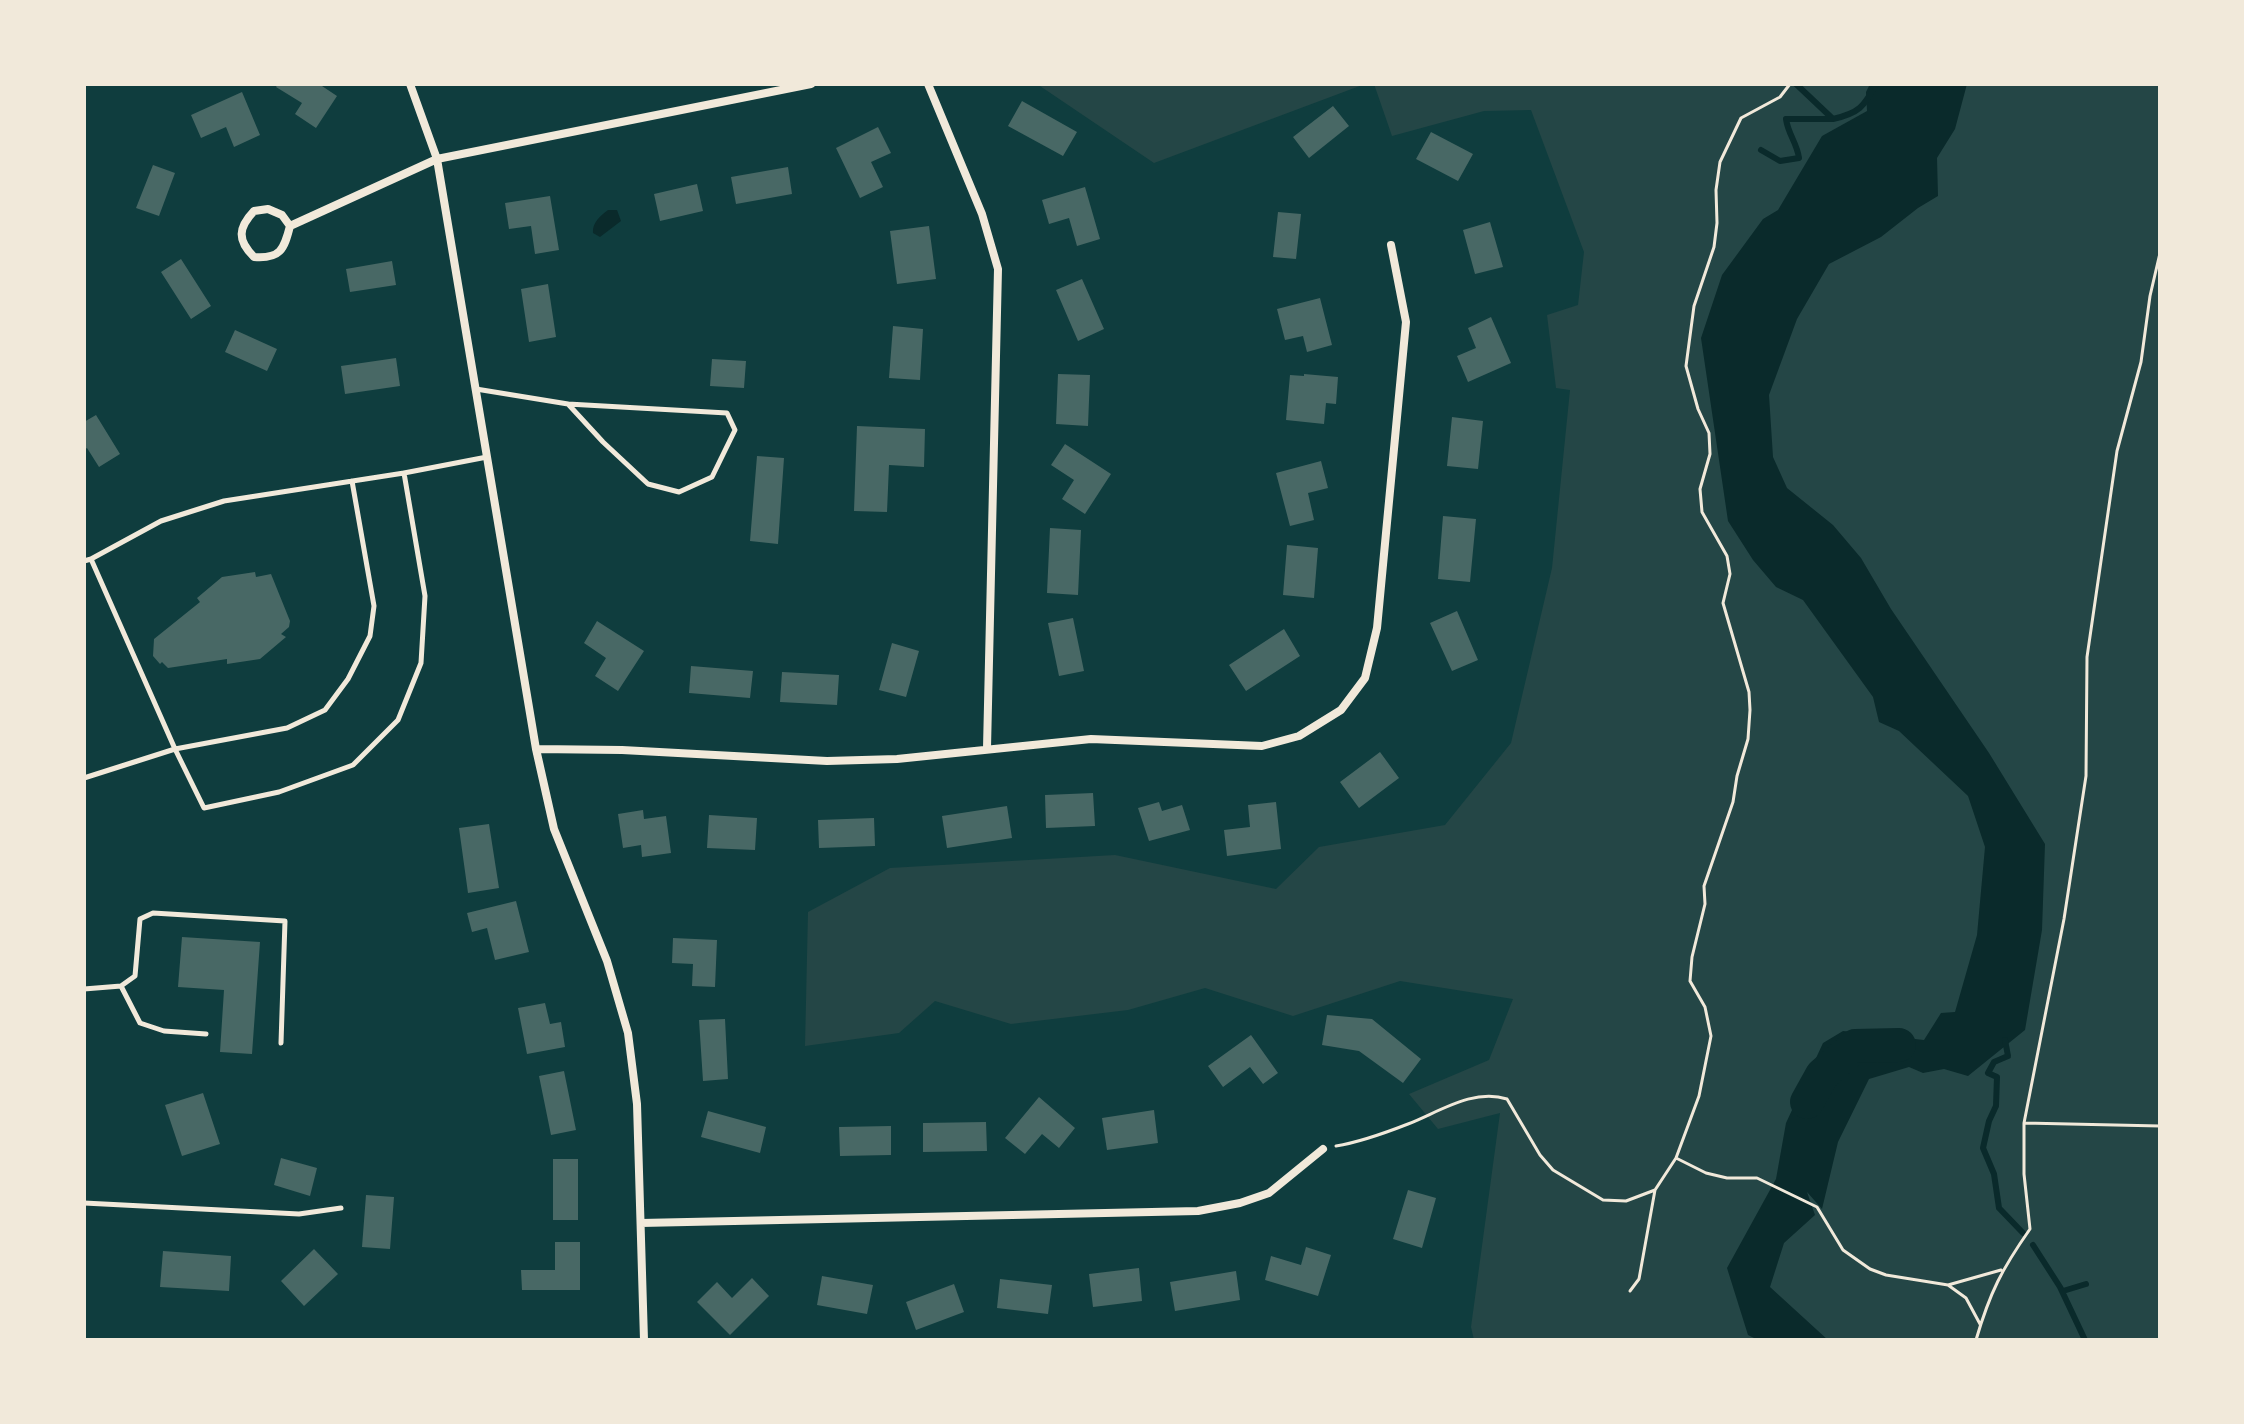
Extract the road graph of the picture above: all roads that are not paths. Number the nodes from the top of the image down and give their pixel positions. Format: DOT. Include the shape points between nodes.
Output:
graph roads {
  1 [pos="410,84"];
  2 [pos="811,84"];
  3 [pos="928,84"];
  4 [pos="437,159"];
  5 [pos="290,226"];
  6 [pos="1391,245"];
  7 [pos="475,389"];
  8 [pos="568,404"];
  9 [pos="487,457"];
  10 [pos="404,473"];
  11 [pos="352,481"];
  12 [pos="87,560"];
  13 [pos="987,748"];
  14 [pos="175,749"];
  15 [pos="536,749"];
  16 [pos="84,778"];
  17 [pos="121,986"];
  18 [pos="84,989"];
  19 [pos="206,1034"];
  20 [pos="281,1043"];
  21 [pos="1323,1149"];
  22 [pos="84,1203"];
  23 [pos="341,1208"];
  24 [pos="641,1223"];
  25 [pos="644,1340"];
  1 -- 4 [label="street"];
  2 -- 4 [label="street"];
  3 -- 13 [label="street" via="982,214 998,269"];
  4 -- 5 [label="street"];
  4 -- 7 [label="street"];
  5 -- 5 [label="street" via="268,209 254,211 244,221 243,247 254,257 268,258 281,251"];
  6 -- 13 [label="street" via="1406,322 1377,628 1365,678 1341,710 1299,736 1262,746 1091,739"];
  7 -- 8 [label="lane"];
  7 -- 9 [label="street"];
  8 -- 8 [label="lane" via="648,484 679,492 712,477 735,430 727,413"];
  9 -- 10 [label="lane"];
  9 -- 15 [label="street"];
  10 -- 11 [label="lane"];
  10 -- 14 [label="lane" via="425,596 421,663 398,720 353,765 279,792 204,808"];
  11 -- 12 [label="lane" via="224,501 161,521"];
  11 -- 14 [label="lane" via="374,606 370,636 348,679 325,710 287,728"];
  12 -- 14 [label="lane"];
  13 -- 15 [label="street" via="827,761"];
  14 -- 16 [label="lane"];
  15 -- 24 [label="street" via="554,829 607,961 628,1033 637,1104"];
  17 -- 18 [label="lane"];
  17 -- 19 [label="lane" via="140,1023"];
  17 -- 20 [label="lane" via="135,976 140,919 153,913 285,921"];
  21 -- 24 [label="street" via="1269,1193 1198,1211"];
  22 -- 23 [label="lane" via="299,1214"];
  24 -- 25 [label="street"];
}
